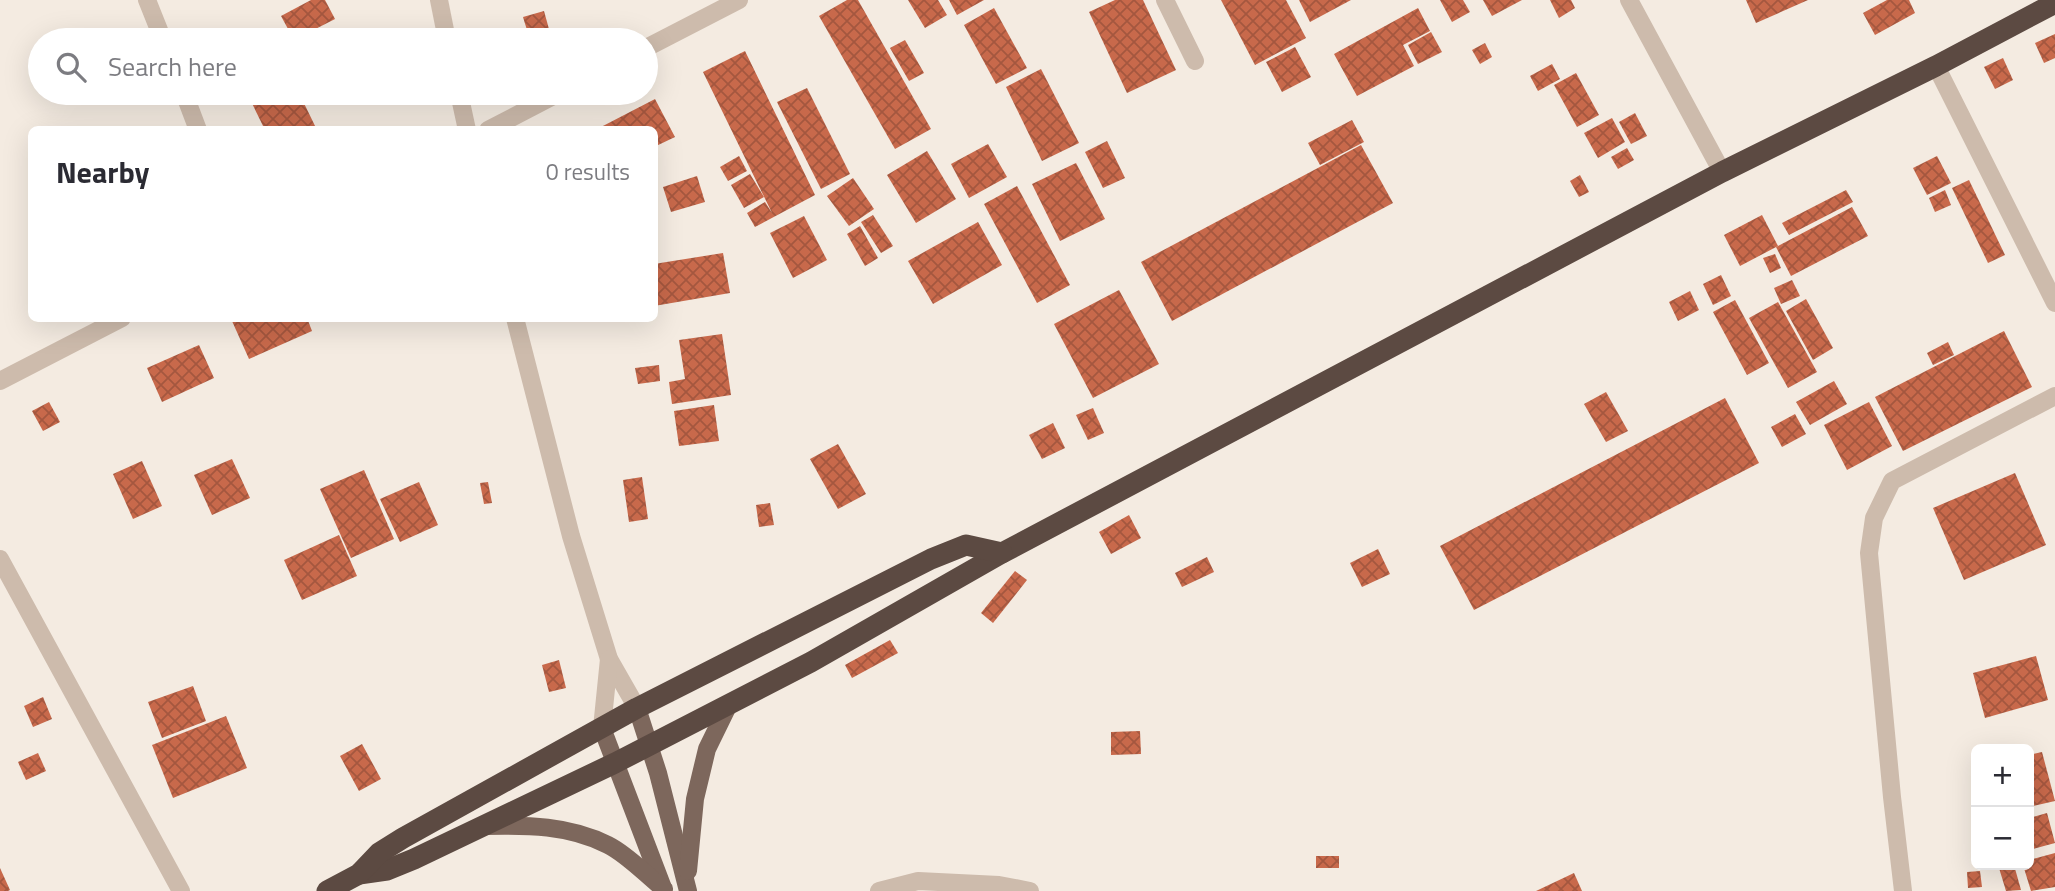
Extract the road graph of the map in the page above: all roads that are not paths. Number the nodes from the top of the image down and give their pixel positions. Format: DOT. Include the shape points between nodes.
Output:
graph roads {
  1 [pos="147,0"];
  2 [pos="439,0"];
  3 [pos="739,0"];
  4 [pos="1165,0"];
  5 [pos="1629,0"];
  6 [pos="2055,3"];
  7 [pos="158,28"];
  8 [pos="445,28"];
  9 [pos="658,42"];
  10 [pos="1195,61"];
  11 [pos="1936,66"];
  12 [pos="189,105"];
  13 [pos="462,105"];
  14 [pos="536,105"];
  15 [pos="196,126"];
  16 [pos="466,126"];
  17 [pos="496,126"];
  18 [pos="1723,172"];
  19 [pos="2055,303"];
  20 [pos="114,322"];
  21 [pos="516,322"];
  22 [pos="0,381"];
  23 [pos="2055,396"];
  24 [pos="1002,553"];
  25 [pos="0,559"];
  26 [pos="609,659"];
  27 [pos="729,704"];
  28 [pos="637,708"];
  29 [pos="602,728"];
  30 [pos="650,744"];
  31 [pos="615,763"];
  32 [pos="481,827"];
  33 [pos="359,874"];
  34 [pos="687,886"];
  35 [pos="664,890"];
  36 [pos="181,891"];
  37 [pos="327,891"];
  38 [pos="879,891"];
  39 [pos="1030,891"];
  40 [pos="1903,891"];
  1 -- 7 [label="street"];
  2 -- 8 [label="street"];
  3 -- 9 [label="street"];
  4 -- 10 [label="street"];
  5 -- 18 [label="street"];
  6 -- 11 [label="highway"];
  11 -- 18 [label="highway"];
  11 -- 19 [label="street"];
  12 -- 15 [label="street"];
  13 -- 16 [label="street"];
  14 -- 17 [label="street"];
  18 -- 24 [label="highway"];
  20 -- 22 [label="street"];
  21 -- 26 [label="street"];
  23 -- 40 [label="street" via="1892,481 1874,518 1869,553"];
  24 -- 27 [label="highway"];
  24 -- 28 [label="highway" via="966,545 931,558"];
  25 -- 36 [label="street"];
  26 -- 28 [label="street"];
  26 -- 29 [label="street"];
  27 -- 30 [label="highway"];
  27 -- 34 [label="main road" via="707,749 695,799"];
  28 -- 29 [label="highway"];
  28 -- 30 [label="main road"];
  29 -- 31 [label="main road"];
  29 -- 33 [label="highway" via="387,848"];
  30 -- 31 [label="highway"];
  30 -- 34 [label="main road"];
  31 -- 32 [label="highway"];
  31 -- 35 [label="main road"];
  32 -- 33 [label="highway" via="387,870"];
  32 -- 35 [label="main road" via="527,825 568,830 609,846"];
  33 -- 37 [label="highway"];
  38 -- 39 [label="street" via="918,881"];
}
